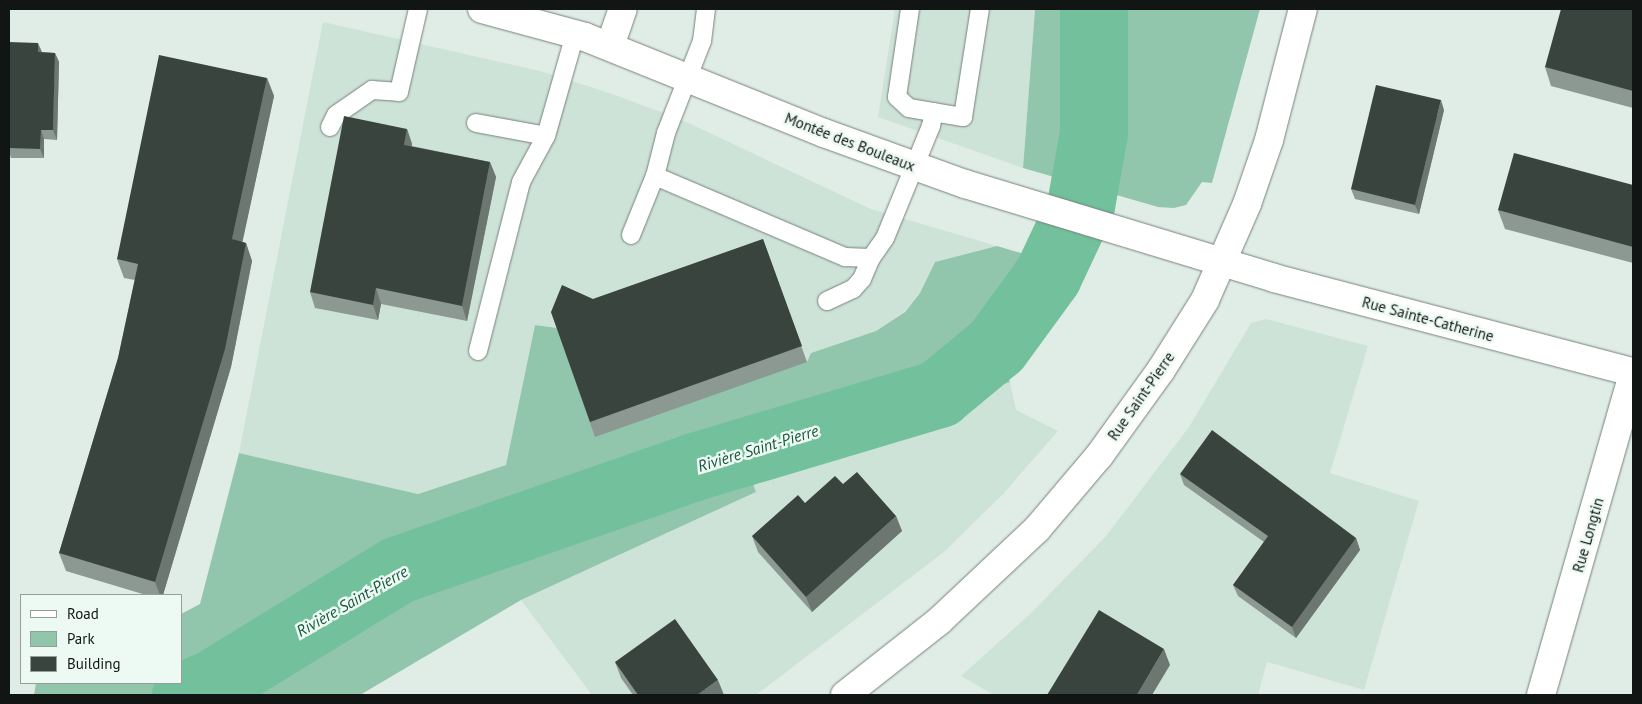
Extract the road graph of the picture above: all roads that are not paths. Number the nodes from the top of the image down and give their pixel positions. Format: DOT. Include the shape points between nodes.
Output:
graph roads {
  1 [pos="418,9"];
  2 [pos="482,9"];
  3 [pos="623,9"];
  4 [pos="706,9"];
  5 [pos="910,9"];
  6 [pos="980,9"];
  7 [pos="1303,9"];
  8 [pos="575,34"];
  9 [pos="610,46"];
  10 [pos="688,77"];
  11 [pos="934,112"];
  12 [pos="476,123"];
  13 [pos="330,127"];
  14 [pos="546,136"];
  15 [pos="914,167"];
  16 [pos="655,176"];
  17 [pos="631,235"];
  18 [pos="871,258"];
  19 [pos="1224,262"];
  20 [pos="827,301"];
  21 [pos="478,351"];
  22 [pos="1633,374"];
  23 [pos="845,695"];
  24 [pos="1541,695"];
  1 -- 13 [label="lane" via="399,92 372,90 336,115"];
  2 -- 8 [label="street, Montée des Bouleaux"];
  3 -- 9 [label="street"];
  4 -- 10 [label="lane" via="702,41"];
  5 -- 11 [label="lane" via="897,97 909,108"];
  6 -- 11 [label="lane" via="963,117"];
  7 -- 19 [label="street, Rue Saint-Pierre" via="1270,140"];
  8 -- 9 [label="street, Montée des Bouleaux"];
  8 -- 14 [label="lane"];
  9 -- 10 [label="street, Montée des Bouleaux"];
  10 -- 15 [label="street, Montée des Bouleaux"];
  10 -- 16 [label="lane" via="666,133"];
  11 -- 15 [label="lane"];
  12 -- 14 [label="lane"];
  14 -- 21 [label="lane" via="521,182"];
  15 -- 18 [label="lane" via="885,238"];
  15 -- 19 [label="street, Montée des Bouleaux"];
  16 -- 17 [label="lane"];
  16 -- 18 [label="lane" via="844,257"];
  18 -- 20 [label="lane" via="862,279 853,289"];
  19 -- 22 [label="street, Rue Sainte-Catherine" via="1329,294"];
  19 -- 23 [label="street, Rue Saint-Pierre" via="1161,370 1066,497 964,599"];
  22 -- 24 [label="street, Rue Longtin"];
}
